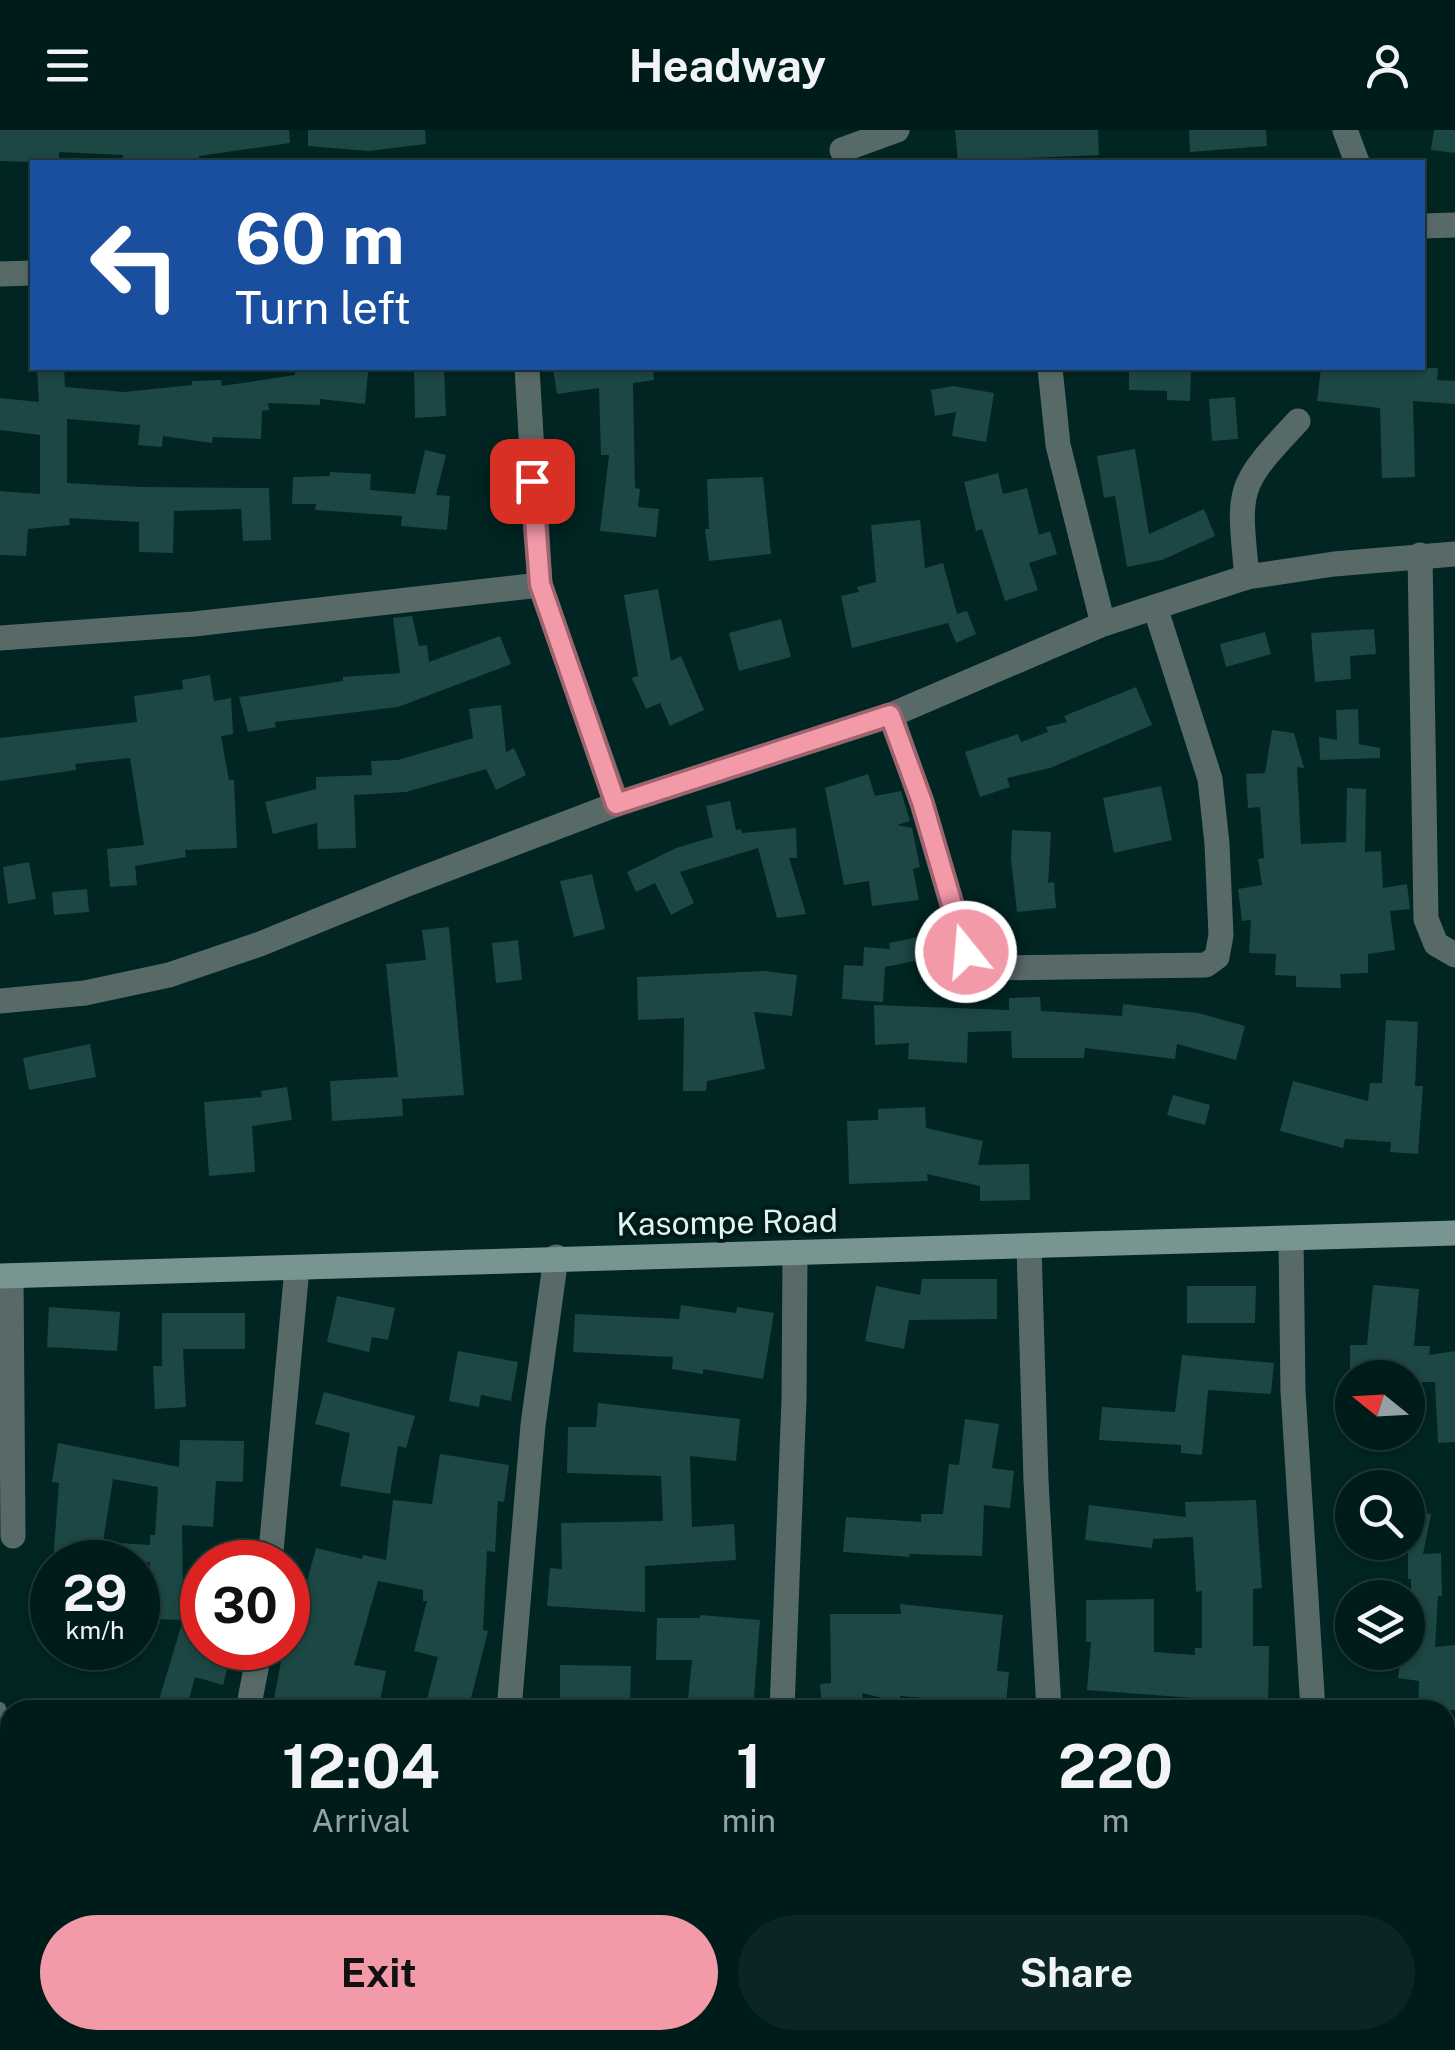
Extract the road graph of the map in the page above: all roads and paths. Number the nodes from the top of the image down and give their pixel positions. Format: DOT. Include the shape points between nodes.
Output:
graph roads {
  1 [pos="897,130"];
  2 [pos="1345,130"];
  3 [pos="843,148"];
  4 [pos="1356,160"];
  5 [pos="1455,225"];
  6 [pos="1425,226"];
  7 [pos="30,273"];
  8 [pos="0,274"];
  9 [pos="527,370"];
  10 [pos="1050,370"];
  11 [pos="1298,421"];
  12 [pos="1455,554"];
  13 [pos="1420,555"];
  14 [pos="1247,577"];
  15 [pos="540,584"];
  16 [pos="1154,607"];
  17 [pos="1104,624"];
  18 [pos="0,638"];
  19 [pos="890,715"];
  20 [pos="616,804"];
  21 [pos="1455,955"];
  22 [pos="0,1001"];
  23 [pos="1455,1233"];
  24 [pos="1291,1240"];
  25 [pos="1030,1248"];
  26 [pos="795,1254"];
  27 [pos="556,1258"];
  28 [pos="296,1268"];
  29 [pos="5,1276"];
  30 [pos="13,1536"];
  31 [pos="272,1540"];
  32 [pos="256,1670"];
  33 [pos="250,1700"];
  34 [pos="509,1700"];
  35 [pos="782,1700"];
  36 [pos="1048,1700"];
  37 [pos="1312,1700"];
  1 -- 3 [label="street"];
  2 -- 4 [label="street"];
  5 -- 6 [label="street"];
  7 -- 8 [label="street"];
  9 -- 15 [label="street"];
  10 -- 17 [label="street" via="1058,445"];
  11 -- 14 [label="street" via="1244,487"];
  12 -- 13 [label="street"];
  13 -- 14 [label="street"];
  13 -- 21 [label="street" via="1426,919 1436,944"];
  14 -- 16 [label="street"];
  15 -- 18 [label="street" via="194,624"];
  15 -- 20 [label="street"];
  16 -- 17 [label="street"];
  16 -- 19 [label="street" via="1210,779 1221,935 1216,957 1206,964 991,968 975,960 966,952"];
  17 -- 19 [label="street"];
  19 -- 20 [label="street"];
  20 -- 22 [label="street" via="170,975"];
  23 -- 24 [label="street, Kasompe Road"];
  24 -- 25 [label="street, Kasompe Road"];
  24 -- 37 [label="street" via="1293,1391"];
  25 -- 26 [label="street, Kasompe Road"];
  25 -- 36 [label="street"];
  26 -- 27 [label="street, Kasompe Road"];
  26 -- 35 [label="street"];
  27 -- 28 [label="street, Kasompe Road"];
  27 -- 34 [label="street" via="532,1425"];
  28 -- 29 [label="street, Kasompe Road"];
  28 -- 31 [label="street"];
  29 -- 30 [label="street"];
  32 -- 33 [label="street"];
}
